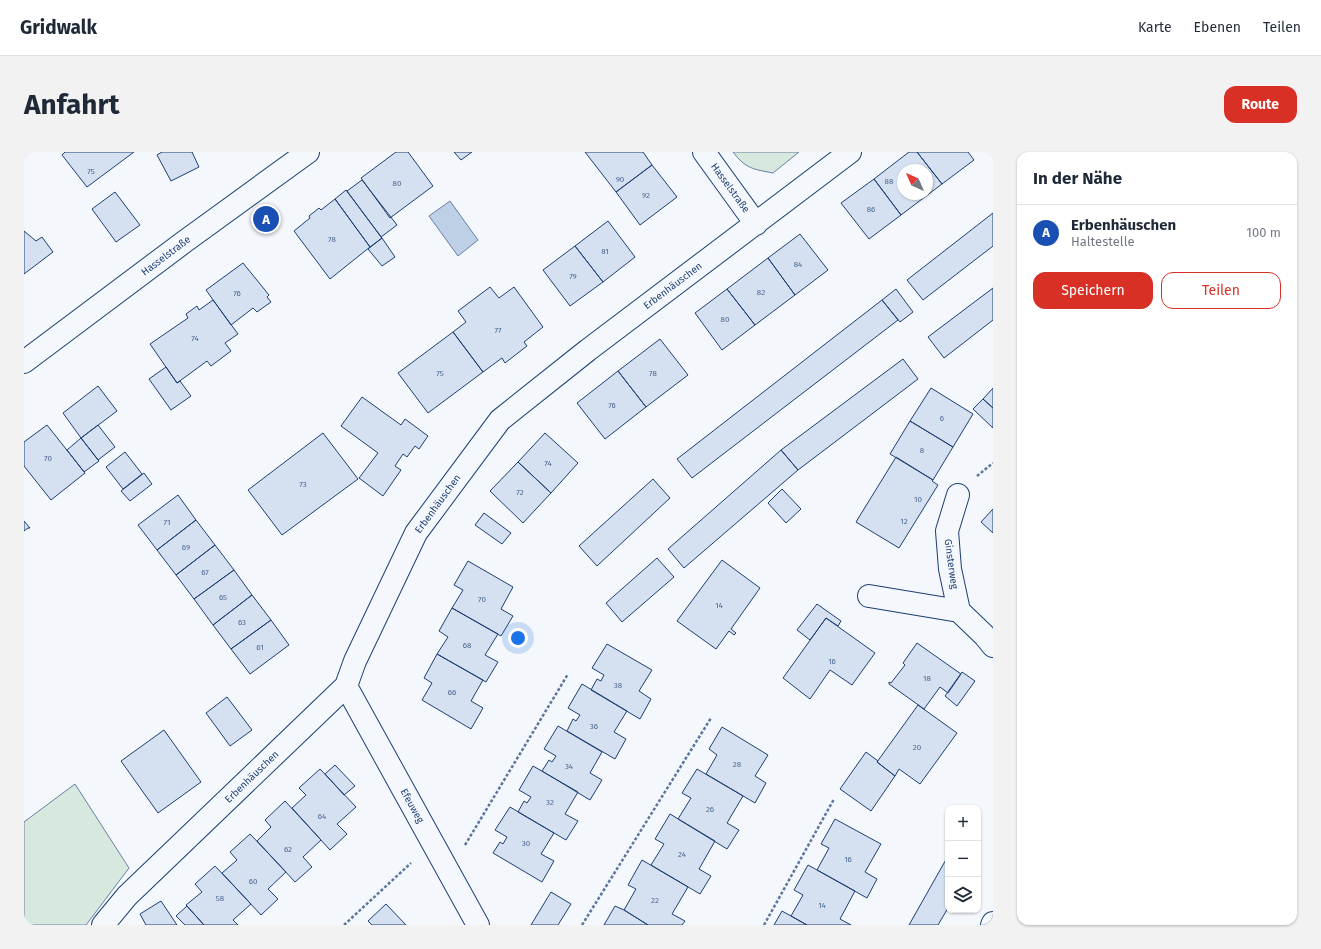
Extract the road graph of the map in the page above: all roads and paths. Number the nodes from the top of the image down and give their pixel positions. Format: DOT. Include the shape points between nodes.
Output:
graph roads {
  1 [pos="308,152"];
  2 [pos="704,152"];
  3 [pos="850,152"];
  4 [pos="756,224"];
  5 [pos="24,362"];
  6 [pos="958,495"];
  7 [pos="869,596"];
  8 [pos="959,611"];
  9 [pos="993,646"];
  10 [pos="568,674"];
  11 [pos="346,686"];
  12 [pos="710,718"];
  13 [pos="834,799"];
  14 [pos="433,843"];
  15 [pos="449,872"];
  16 [pos="103,925"];
  17 [pos="344,925"];
  18 [pos="478,925"];
  19 [pos="582,925"];
  20 [pos="764,925"];
  1 -- 5 [label="street, Hasselstraße"];
  2 -- 4 [label="street, Hasselstraße"];
  3 -- 4 [label="street, Erbenhäuschen"];
  4 -- 11 [label="street, Erbenhäuschen" via="588,350 500,420 416,533 355,661"];
  6 -- 8 [label="street, Ginsterweg" via="947,531 950,570"];
  7 -- 8 [label="street"];
  8 -- 9 [label="street"];
  10 -- 15 [label="path"];
  11 -- 14 [label="street, Efeuweg"];
  11 -- 16 [label="street, Erbenhäuschen" via="127,896"];
  12 -- 19 [label="path"];
  13 -- 20 [label="path"];
  14 -- 15 [label="street, Efeuweg"];
  14 -- 17 [label="path"];
  15 -- 18 [label="street, Efeuweg"];
}
